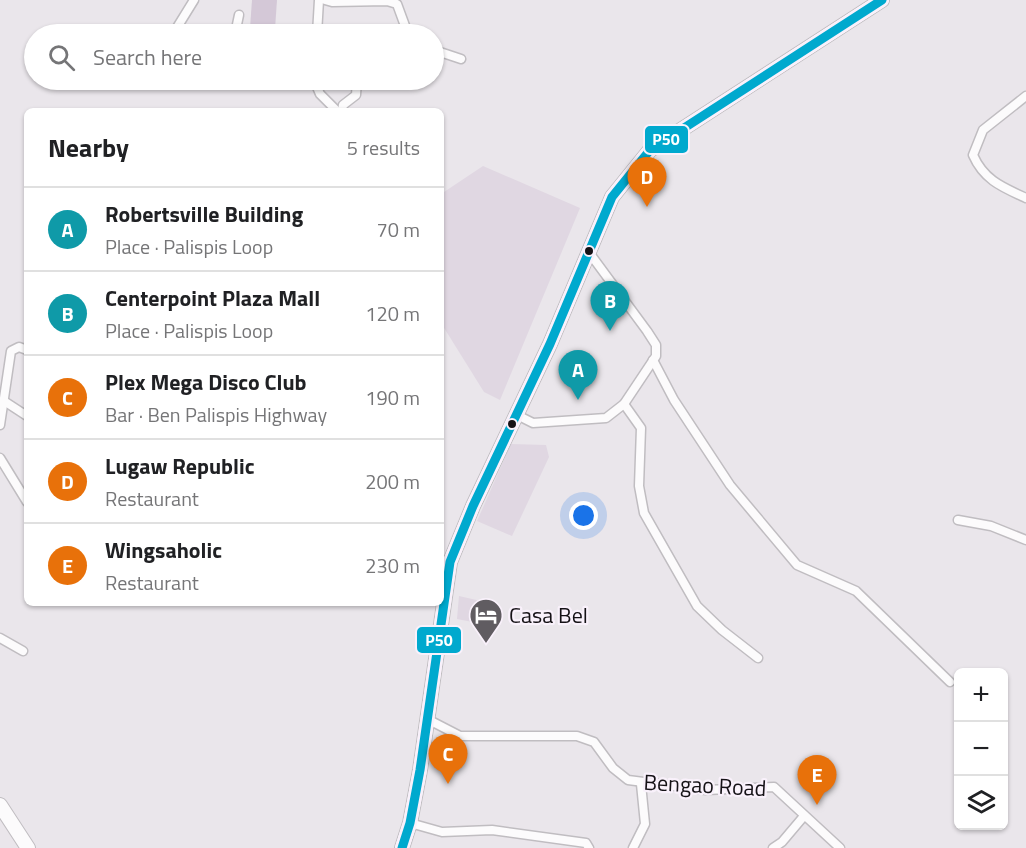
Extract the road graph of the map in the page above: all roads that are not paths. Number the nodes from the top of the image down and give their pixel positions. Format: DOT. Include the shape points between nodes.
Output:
graph roads {
  1 [pos="194,0"];
  2 [pos="319,0"];
  3 [pos="325,0"];
  4 [pos="882,0"];
  5 [pos="238,15"];
  6 [pos="181,24"];
  7 [pos="237,24"];
  8 [pos="318,24"];
  9 [pos="404,24"];
  10 [pos="444,53"];
  11 [pos="461,59"];
  12 [pos="318,90"];
  13 [pos="356,90"];
  14 [pos="1026,96"];
  15 [pos="334,108"];
  16 [pos="343,108"];
  17 [pos="1026,198"];
  18 [pos="588,251"];
  19 [pos="24,348"];
  20 [pos="653,360"];
  21 [pos="4,401"];
  22 [pos="624,404"];
  23 [pos="24,414"];
  24 [pos="517,415"];
  25 [pos="0,425"];
  26 [pos="0,458"];
  27 [pos="24,496"];
  28 [pos="958,520"];
  29 [pos="1026,540"];
  30 [pos="444,592"];
  31 [pos="442,606"];
  32 [pos="0,638"];
  33 [pos="23,651"];
  34 [pos="758,658"];
  35 [pos="950,682"];
  36 [pos="429,720"];
  37 [pos="641,783"];
  38 [pos="0,806"];
  39 [pos="804,816"];
  40 [pos="410,823"];
  41 [pos="28,848"];
  42 [pos="402,848"];
  43 [pos="589,848"];
  44 [pos="633,848"];
  45 [pos="773,848"];
  46 [pos="840,848"];
  1 -- 6 [label="street"];
  2 -- 8 [label="street"];
  3 -- 9 [label="street" via="397,4"];
  4 -- 18 [label="main road" via="650,150 612,197"];
  5 -- 7 [label="street"];
  10 -- 11 [label="street"];
  12 -- 15 [label="street"];
  13 -- 16 [label="street"];
  14 -- 17 [label="street" via="983,130 973,155 980,170 993,182"];
  18 -- 20 [label="street" via="656,345"];
  18 -- 24 [label="main road"];
  19 -- 21 [label="street" via="19,346 11,351"];
  20 -- 22 [label="street"];
  20 -- 35 [label="street" via="674,400 730,485 797,565 856,591"];
  21 -- 23 [label="street"];
  21 -- 25 [label="street"];
  22 -- 24 [label="street" via="606,418 533,423"];
  22 -- 34 [label="street" via="641,428 638,476 644,513 698,606"];
  24 -- 30 [label="main road" via="456,546"];
  26 -- 27 [label="street"];
  28 -- 29 [label="street" via="991,526"];
  31 -- 36 [label="main road"];
  32 -- 33 [label="street"];
  36 -- 37 [label="street, Bengao Road" via="460,736 577,736 594,742 620,775"];
  36 -- 40 [label="main road"];
  37 -- 39 [label="street, Bengao Road" via="680,784 706,790 774,787"];
  37 -- 44 [label="street" via="645,824"];
  38 -- 41 [label="main road"];
  39 -- 45 [label="street"];
  39 -- 46 [label="street, Bengao Road"];
  40 -- 42 [label="main road"];
  40 -- 43 [label="street" via="442,832 517,832 586,843"];
}
